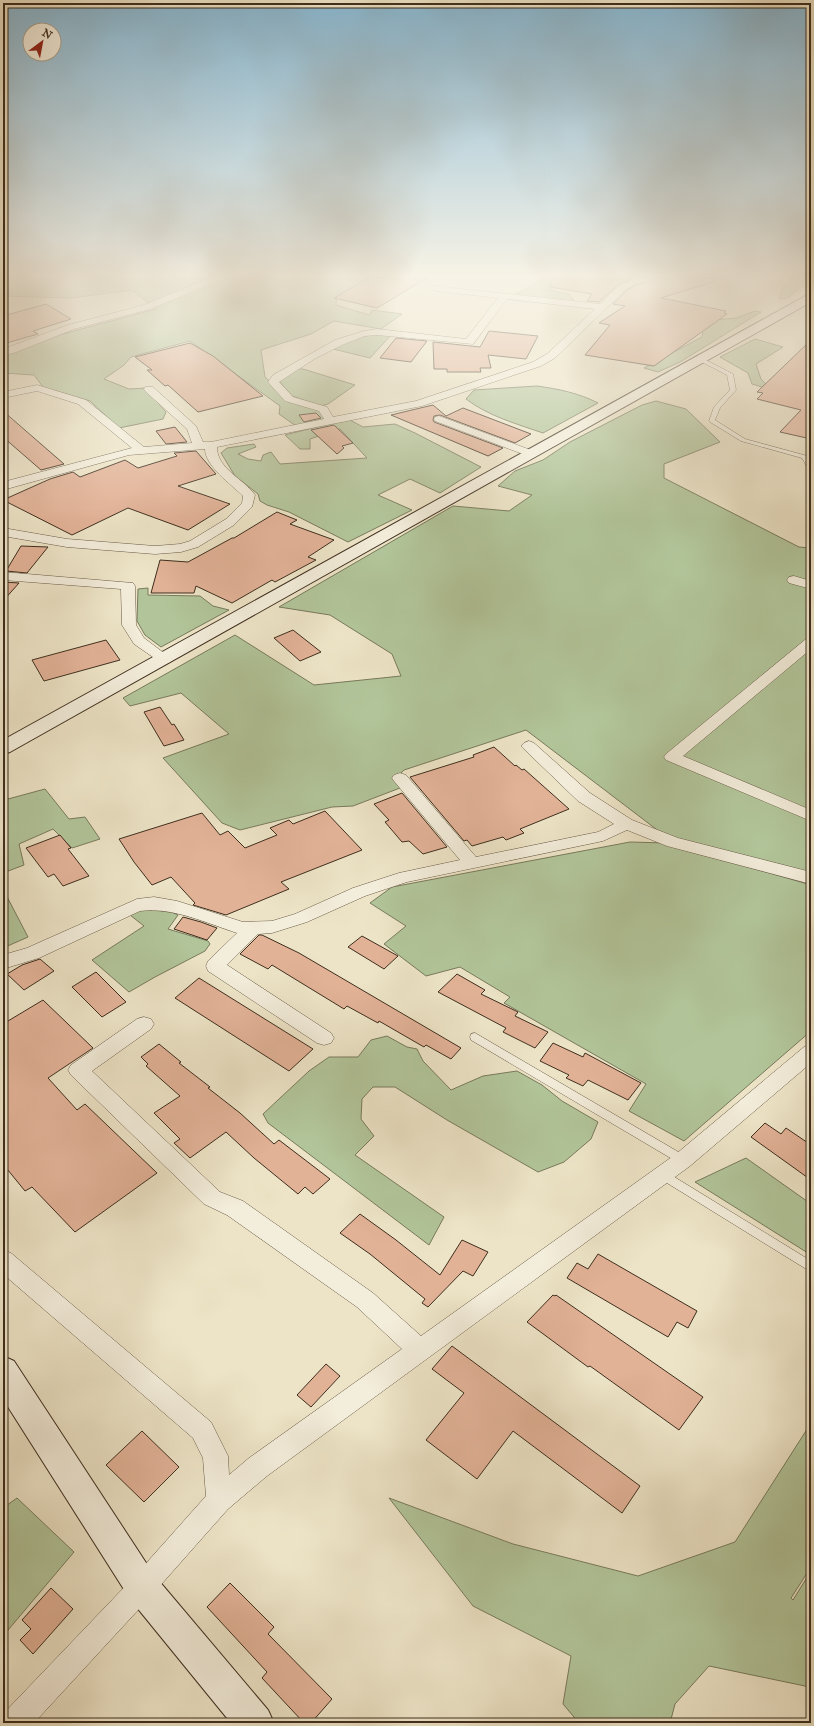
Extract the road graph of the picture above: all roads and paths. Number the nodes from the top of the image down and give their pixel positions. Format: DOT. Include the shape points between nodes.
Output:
graph roads {
  1 [pos="311,359"];
  2 [pos="547,359"];
  3 [pos="700,359"];
  4 [pos="149,389"];
  5 [pos="3,395"];
  6 [pos="439,419"];
  7 [pos="330,421"];
  8 [pos="205,446"];
  9 [pos="142,451"];
  10 [pos="532,454"];
  11 [pos="808,458"];
  12 [pos="811,468"];
  13 [pos="3,486"];
  14 [pos="3,532"];
  15 [pos="3,576"];
  16 [pos="794,580"];
  17 [pos="811,585"];
  18 [pos="811,642"];
  19 [pos="165,659"];
  20 [pos="529,746"];
  21 [pos="3,748"];
  22 [pos="400,778"];
  23 [pos="811,816"];
  24 [pos="626,824"];
  25 [pos="472,863"];
  26 [pos="811,878"];
  27 [pos="253,928"];
  28 [pos="3,962"];
  29 [pos="144,1024"];
  30 [pos="475,1037"];
  31 [pos="324,1038"];
  32 [pos="811,1052"];
  33 [pos="684,1160"];
  34 [pos="663,1175"];
  35 [pos="3,1260"];
  36 [pos="811,1267"];
  37 [pos="420,1350"];
  38 [pos="3,1371"];
  39 [pos="219,1500"];
  40 [pos="142,1587"];
  41 [pos="14,1723"];
  42 [pos="255,1723"];
  1 -- 7 [label="street" via="273,382 289,399 323,409"];
  2 -- 7 [label="street" via="418,404"];
  3 -- 10 [label="street"];
  3 -- 11 [label="lane" via="730,374 733,390 717,407 712,421 743,440"];
  4 -- 8 [label="street" via="192,428"];
  5 -- 9 [label="street" via="37,388 82,402"];
  6 -- 10 [label="street"];
  7 -- 8 [label="street"];
  8 -- 9 [label="street"];
  8 -- 14 [label="street" via="221,469 249,495 248,504 230,522 194,544 155,550 67,543"];
  9 -- 13 [label="street" via="128,452"];
  10 -- 19 [label="street"];
  11 -- 12 [label="lane"];
  15 -- 19 [label="street" via="128,586 129,625 139,641"];
  16 -- 17 [label="street"];
  18 -- 23 [label="street" via="672,757"];
  19 -- 21 [label="street"];
  20 -- 24 [label="street" via="584,797"];
  22 -- 25 [label="street"];
  24 -- 25 [label="street" via="603,836"];
  24 -- 26 [label="street" via="673,842"];
  25 -- 27 [label="street" via="405,877 359,892 302,918 272,927"];
  27 -- 28 [label="street" via="243,928 177,907 154,903 137,905 33,953"];
  27 -- 31 [label="street" via="215,966"];
  29 -- 37 [label="street" via="78,1070 212,1198 235,1208 365,1300"];
  30 -- 33 [label="lane"];
  32 -- 33 [label="street"];
  33 -- 34 [label="street"];
  34 -- 36 [label="lane"];
  34 -- 37 [label="street"];
  35 -- 39 [label="street" via="202,1430 215,1456"];
  37 -- 39 [label="street" via="258,1467"];
  38 -- 40 [label="street"];
  39 -- 40 [label="street"];
  40 -- 41 [label="street"];
  40 -- 42 [label="street"];
}
